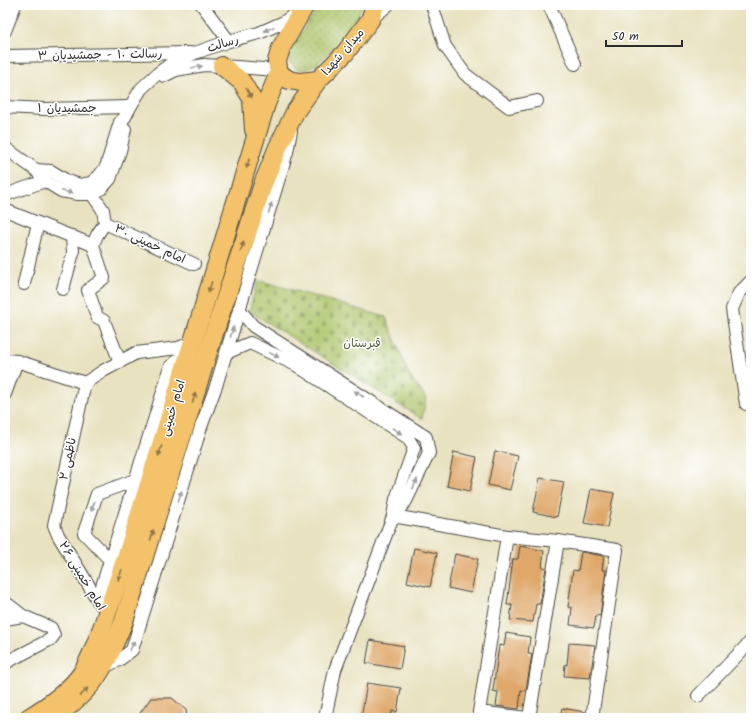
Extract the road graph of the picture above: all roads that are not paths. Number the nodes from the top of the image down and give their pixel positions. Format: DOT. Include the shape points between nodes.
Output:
graph roads {
  1 [pos="15,5"];
  2 [pos="202,5"];
  3 [pos="388,5"];
  4 [pos="432,5"];
  5 [pos="549,5"];
  6 [pos="304,7"];
  7 [pos="372,12"];
  8 [pos="5,31"];
  9 [pos="229,41"];
  10 [pos="195,53"];
  11 [pos="5,56"];
  12 [pos="575,64"];
  13 [pos="222,66"];
  14 [pos="278,71"];
  15 [pos="318,80"];
  16 [pos="147,84"];
  17 [pos="537,101"];
  18 [pos="5,107"];
  19 [pos="127,112"];
  20 [pos="295,112"];
  21 [pos="255,142"];
  22 [pos="5,148"];
  23 [pos="36,170"];
  24 [pos="45,181"];
  25 [pos="92,194"];
  26 [pos="5,195"];
  27 [pos="6,215"];
  28 [pos="38,223"];
  29 [pos="105,223"];
  30 [pos="72,236"];
  31 [pos="93,245"];
  32 [pos="194,264"];
  33 [pos="751,280"];
  34 [pos="24,284"];
  35 [pos="62,289"];
  36 [pos="239,309"];
  37 [pos="253,326"];
  38 [pos="250,343"];
  39 [pos="193,345"];
  40 [pos="226,353"];
  41 [pos="11,360"];
  42 [pos="120,362"];
  43 [pos="85,383"];
  44 [pos="5,394"];
  45 [pos="746,404"];
  46 [pos="194,424"];
  47 [pos="427,444"];
  48 [pos="414,448"];
  49 [pos="136,480"];
  50 [pos="393,516"];
  51 [pos="58,535"];
  52 [pos="508,536"];
  53 [pos="558,541"];
  54 [pos="110,560"];
  55 [pos="98,599"];
  56 [pos="5,602"];
  57 [pos="23,616"];
  58 [pos="106,616"];
  59 [pos="5,620"];
  60 [pos="751,641"];
  61 [pos="5,663"];
  62 [pos="698,696"];
  63 [pos="28,718"];
  64 [pos="55,718"];
  65 [pos="325,718"];
  66 [pos="528,718"];
  67 [pos="592,718"];
  1 -- 8 [label="street"];
  2 -- 9 [label="street"];
  3 -- 7 [label="street"];
  4 -- 17 [label="street" via="445,46 465,74 509,107"];
  5 -- 12 [label="street"];
  6 -- 9 [label="street, رسالت, one-way" via="284,22 259,33"];
  6 -- 14 [label="highway" via="281,48 277,61"];
  7 -- 15 [label="highway, میدان شهدا" via="345,53"];
  9 -- 10 [label="street, رسالت"];
  10 -- 11 [label="street, رسالت ۱۰ - جمشیدیان ۳"];
  10 -- 16 [label="street, رسالت" via="170,65"];
  13 -- 14 [label="street, رسالت"];
  16 -- 13 [label="street, رسالت, one-way" via="176,70"];
  13 -- 21 [label="highway, one-way" via="242,82 252,99"];
  14 -- 15 [label="highway, میدان شهدا" via="289,80"];
  14 -- 21 [label="highway, امام خمینی"];
  15 -- 20 [label="highway, امام خمینی"];
  16 -- 19 [label="street, رسالت"];
  18 -- 19 [label="street, جمشیدیان ۱"];
  19 -- 23 [label="street, رسالت" via="120,122 106,167 91,183 80,185 67,181 51,171"];
  19 -- 25 [label="street, رسالت" via="120,151 110,179"];
  36 -- 20 [label="street, one-way" via="287,152"];
  46 -- 20 [label="highway, امام خمینی, one-way" via="208,352 263,184"];
  21 -- 39 [label="highway, امام خمینی, one-way"];
  22 -- 23 [label="street, رسالت"];
  23 -- 24 [label="street, رسالت"];
  24 -- 25 [label="street, رسالت, one-way" via="60,191"];
  24 -- 26 [label="street"];
  25 -- 29 [label="street" via="103,210"];
  27 -- 28 [label="street"];
  28 -- 30 [label="street"];
  28 -- 34 [label="street"];
  29 -- 31 [label="street" via="96,235"];
  29 -- 32 [label="street, امام خمینی ۳۰"];
  30 -- 31 [label="street"];
  30 -- 35 [label="street" via="73,253"];
  31 -- 42 [label="street" via="104,278 88,290 97,317 104,322"];
  33 -- 45 [label="street" via="739,293 732,309"];
  36 -- 37 [label="street"];
  40 -- 36 [label="street, one-way"];
  37 -- 38 [label="street" via="248,332 247,338"];
  47 -- 37 [label="street, one-way" via="426,437"];
  38 -- 40 [label="street"];
  38 -- 48 [label="street, one-way" via="296,365 408,438"];
  39 -- 42 [label="street" via="136,353"];
  39 -- 49 [label="street" via="171,366"];
  39 -- 58 [label="highway, امام خمینی, one-way"];
  40 -- 46 [label="street" via="216,386"];
  41 -- 43 [label="street"];
  41 -- 44 [label="street"];
  42 -- 43 [label="street"];
  43 -- 51 [label="street, ناظمی ۲" via="54,526"];
  64 -- 46 [label="highway, امام خمینی, one-way" via="93,682 106,662 124,621"];
  47 -- 48 [label="street"];
  50 -- 47 [label="street, one-way" via="406,501 430,453"];
  48 -- 50 [label="street" via="396,499"];
  49 -- 54 [label="street"];
  49 -- 54 [label="street, one-way" via="97,494 84,533"];
  50 -- 52 [label="street"];
  50 -- 65 [label="street" via="335,670"];
  51 -- 55 [label="street, امام خمینی ۲۶"];
  52 -- 53 [label="street"];
  52 -- 66 [label="street" via="479,712"];
  53 -- 66 [label="street"];
  53 -- 67 [label="street" via="617,550"];
  54 -- 55 [label="street"];
  55 -- 58 [label="street, امام خمینی ۲۶"];
  56 -- 57 [label="street"];
  57 -- 59 [label="street"];
  57 -- 61 [label="street" via="51,628 54,635"];
  58 -- 63 [label="highway, امام خمینی" via="91,656 81,673 68,690"];
  60 -- 62 [label="street"];
}
